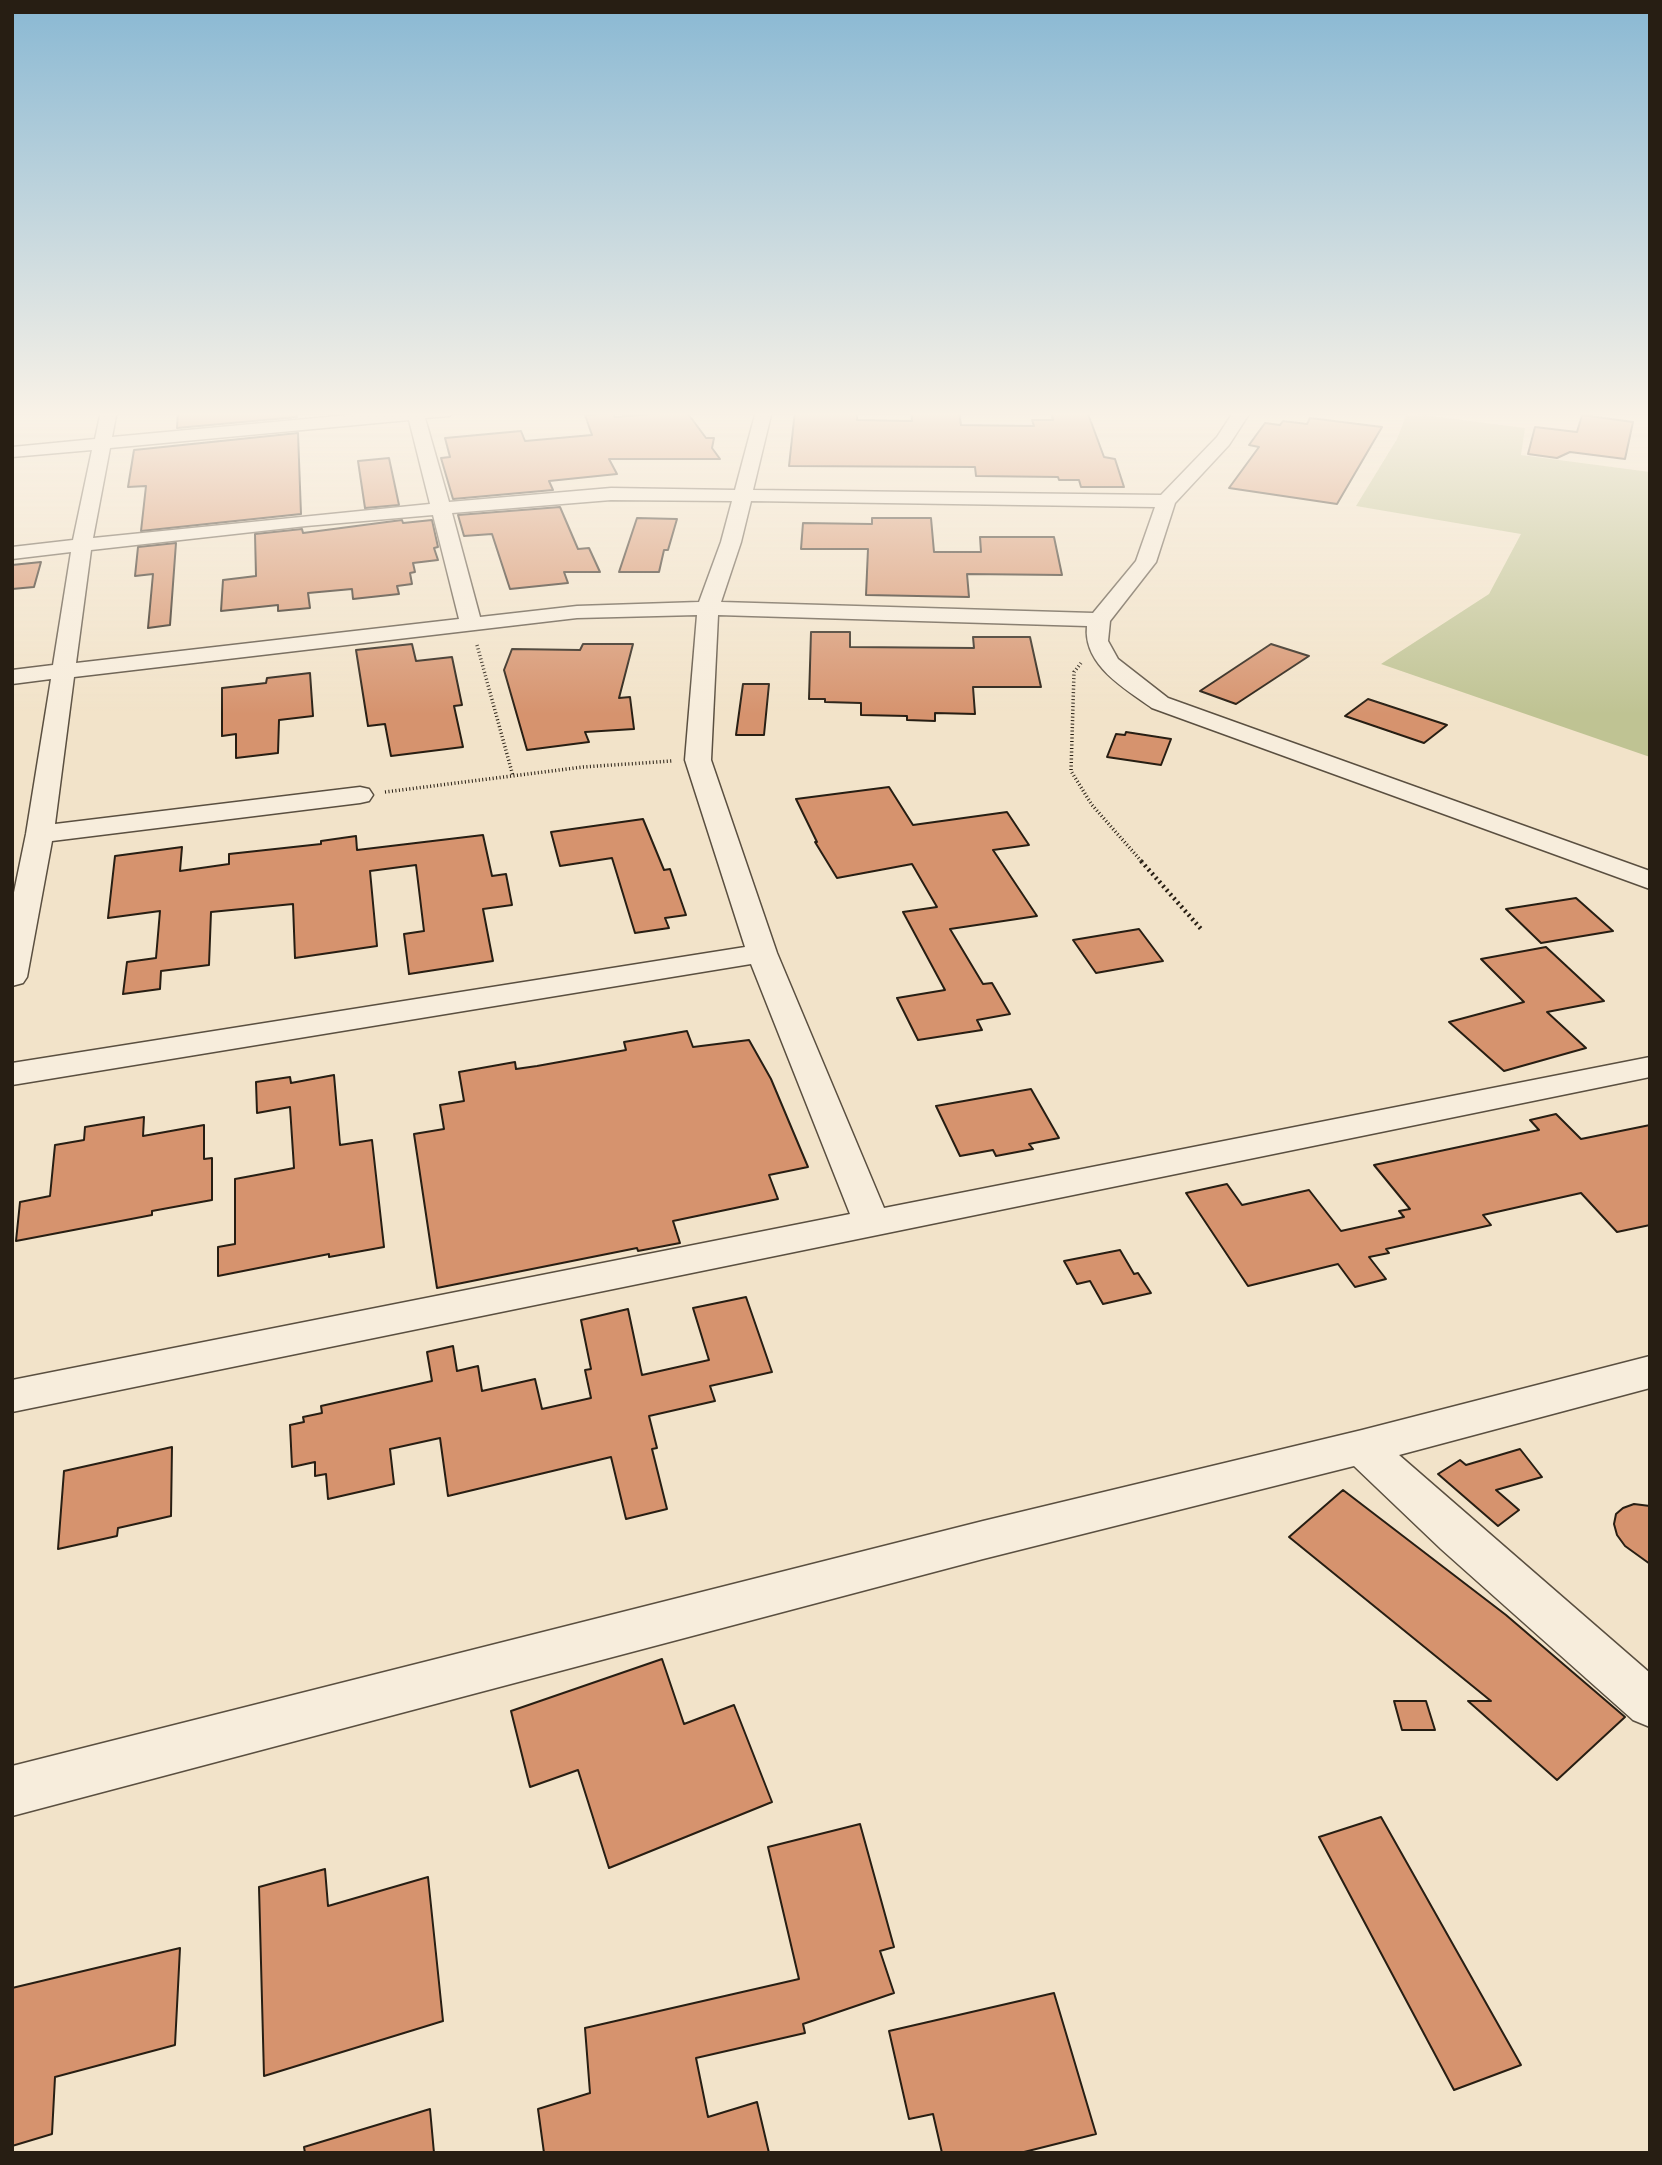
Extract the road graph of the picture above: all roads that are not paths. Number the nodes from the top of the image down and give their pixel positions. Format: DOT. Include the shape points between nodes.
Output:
graph roads {
  1 [pos="89,512"];
  2 [pos="404,512"];
  3 [pos="442,512"];
  4 [pos="739,512"];
  5 [pos="1162,512"];
  6 [pos="82,544"];
  7 [pos="12,552"];
  8 [pos="708,608"];
  9 [pos="471,624"];
  10 [pos="1098,631"];
  11 [pos="65,671"];
  12 [pos="12,677"];
  13 [pos="360,794"];
  14 [pos="40,834"];
  15 [pos="1650,881"];
  16 [pos="762,953"];
  17 [pos="12,977"];
  18 [pos="1650,1067"];
  19 [pos="12,1074"];
  20 [pos="872,1223"];
  21 [pos="1650,1372"];
  22 [pos="12,1395"];
  23 [pos="1362,1447"];
  24 [pos="1650,1704"];
  25 [pos="12,1791"];
  1 -- 6 [label="street"];
  2 -- 6 [label="street"];
  3 -- 9 [label="street"];
  4 -- 8 [label="street"];
  5 -- 10 [label="street" via="1146,562"];
  6 -- 7 [label="street"];
  6 -- 11 [label="street"];
  8 -- 9 [label="street" via="577,612"];
  8 -- 10 [label="street"];
  8 -- 16 [label="street" via="698,760"];
  9 -- 11 [label="street"];
  10 -- 15 [label="street" via="1109,663 1160,703"];
  11 -- 12 [label="street"];
  11 -- 14 [label="street"];
  13 -- 14 [label="street"];
  14 -- 17 [label="street"];
  16 -- 19 [label="street"];
  16 -- 20 [label="street"];
  18 -- 20 [label="street"];
  20 -- 22 [label="street"];
  21 -- 23 [label="street"];
  23 -- 24 [label="street"];
  23 -- 25 [label="street" via="970,1543"];
}
